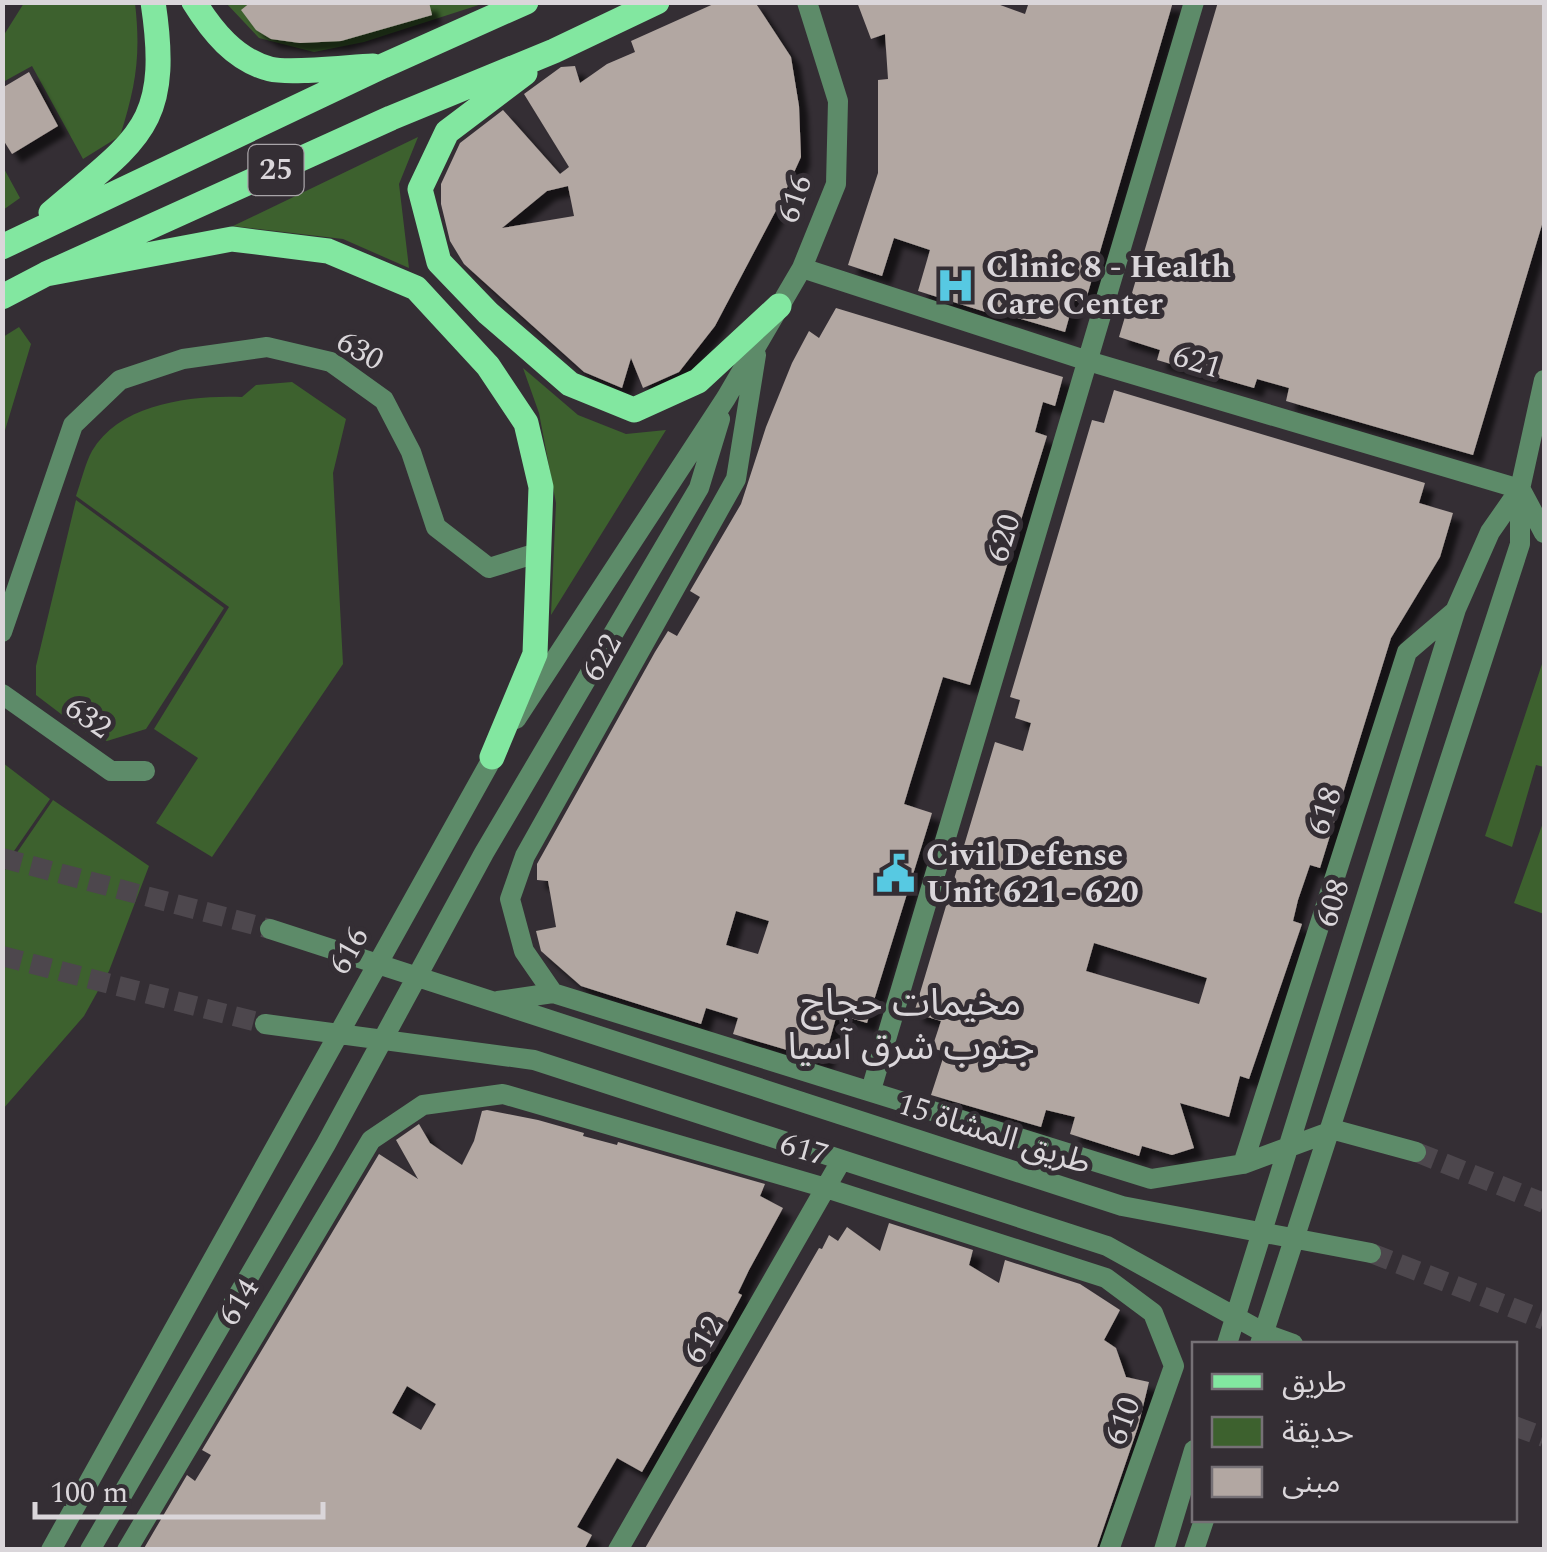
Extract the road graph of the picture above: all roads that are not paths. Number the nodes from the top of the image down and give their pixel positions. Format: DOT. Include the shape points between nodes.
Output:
graph roads {
  1 [pos="153,2"];
  2 [pos="194,2"];
  3 [pos="526,2"];
  4 [pos="657,2"];
  5 [pos="807,2"];
  6 [pos="1194,2"];
  7 [pos="554,51"];
  8 [pos="383,66"];
  9 [pos="27,234"];
  10 [pos="2,247"];
  11 [pos="802,268"];
  12 [pos="46,274"];
  13 [pos="2,298"];
  14 [pos="779,306"];
  15 [pos="758,343"];
  16 [pos="1088,360"];
  17 [pos="1544,380"];
  18 [pos="726,398"];
  19 [pos="1520,488"];
  20 [pos="1544,533"];
  21 [pos="537,553"];
  22 [pos="1456,610"];
  23 [pos="2,632"];
  24 [pos="2,694"];
  25 [pos="492,757"];
  26 [pos="145,771"];
  27 [pos="270,929"];
  28 [pos="553,993"];
  29 [pos="492,1002"];
  30 [pos="265,1024"];
  31 [pos="871,1090"];
  32 [pos="423,1105"];
  33 [pos="1416,1152"];
  34 [pos="841,1161"];
  35 [pos="1244,1164"];
  36 [pos="826,1188"];
  37 [pos="1371,1253"];
  38 [pos="1153,1313"];
  39 [pos="1228,1342"];
  40 [pos="1261,1342"];
  41 [pos="1287,1342"];
  42 [pos="1192,1457"];
  43 [pos="1203,1522"];
  44 [pos="51,1550"];
  45 [pos="90,1550"];
  46 [pos="126,1550"];
  47 [pos="618,1550"];
  48 [pos="1109,1550"];
  49 [pos="1164,1550"];
  50 [pos="1194,1550"];
  1 -- 9 [label="main road" via="160,61 146,125"];
  2 -- 8 [label="main road" via="214,33 270,69"];
  3 -- 8 [label="main road, 25"];
  4 -- 7 [label="main road, 25"];
  5 -- 11 [label="street, 616" via="838,102 836,184"];
  6 -- 16 [label="street, 620"];
  7 -- 12 [label="main road, 25"];
  7 -- 14 [label="main road" via="446,132 420,189 439,262 570,384 634,410 698,381"];
  8 -- 9 [label="main road, 25"];
  9 -- 10 [label="main road, 25"];
  11 -- 14 [label="street, 616"];
  11 -- 16 [label="street, 621"];
  12 -- 13 [label="main road, 25"];
  12 -- 21 [label="main road" via="232,239 328,252 416,288 488,366 526,423 540,487"];
  14 -- 15 [label="street, 616"];
  15 -- 18 [label="street, 616"];
  15 -- 28 [label="street, 622" via="736,479 525,856 510,900 524,952"];
  16 -- 19 [label="street, 621"];
  16 -- 31 [label="street, 620"];
  17 -- 19 [label="street, 608"];
  18 -- 25 [label="street, 616"];
  18 -- 45 [label="street, 616" via="699,488"];
  19 -- 20 [label="street"];
  19 -- 22 [label="street, 608" via="1490,532"];
  19 -- 40 [label="street, 608" via="1520,544"];
  21 -- 23 [label="street, 630" via="488,568 436,527 411,452 384,400 330,362 266,347 183,359 120,380 73,424"];
  21 -- 25 [label="main road" via="535,654"];
  22 -- 35 [label="street, 618" via="1407,652"];
  22 -- 39 [label="street, 608"];
  24 -- 26 [label="street, 632" via="110,770"];
  25 -- 44 [label="street, 616"];
  27 -- 29 [label="street, طريق المشاة 15"];
  28 -- 29 [label="street, طريق المشاة 15"];
  28 -- 31 [label="street, طريق المشاة 15"];
  29 -- 37 [label="street, طريق المشاة 15" via="1122,1206"];
  30 -- 34 [label="street" via="534,1060"];
  31 -- 35 [label="street, طريق المشاة 15" via="1151,1179"];
  32 -- 36 [label="street, 617" via="503,1094"];
  32 -- 46 [label="street, 614" via="371,1140"];
  33 -- 35 [label="street, طريق المشاة 15" via="1336,1130"];
  34 -- 36 [label="street, 612"];
  34 -- 41 [label="street" via="1107,1246"];
  36 -- 38 [label="street, 617" via="1106,1278"];
  36 -- 47 [label="street, 612"];
  38 -- 48 [label="street, 610" via="1174,1366"];
  42 -- 49 [label="street"];
  43 -- 50 [label="street"];
}
